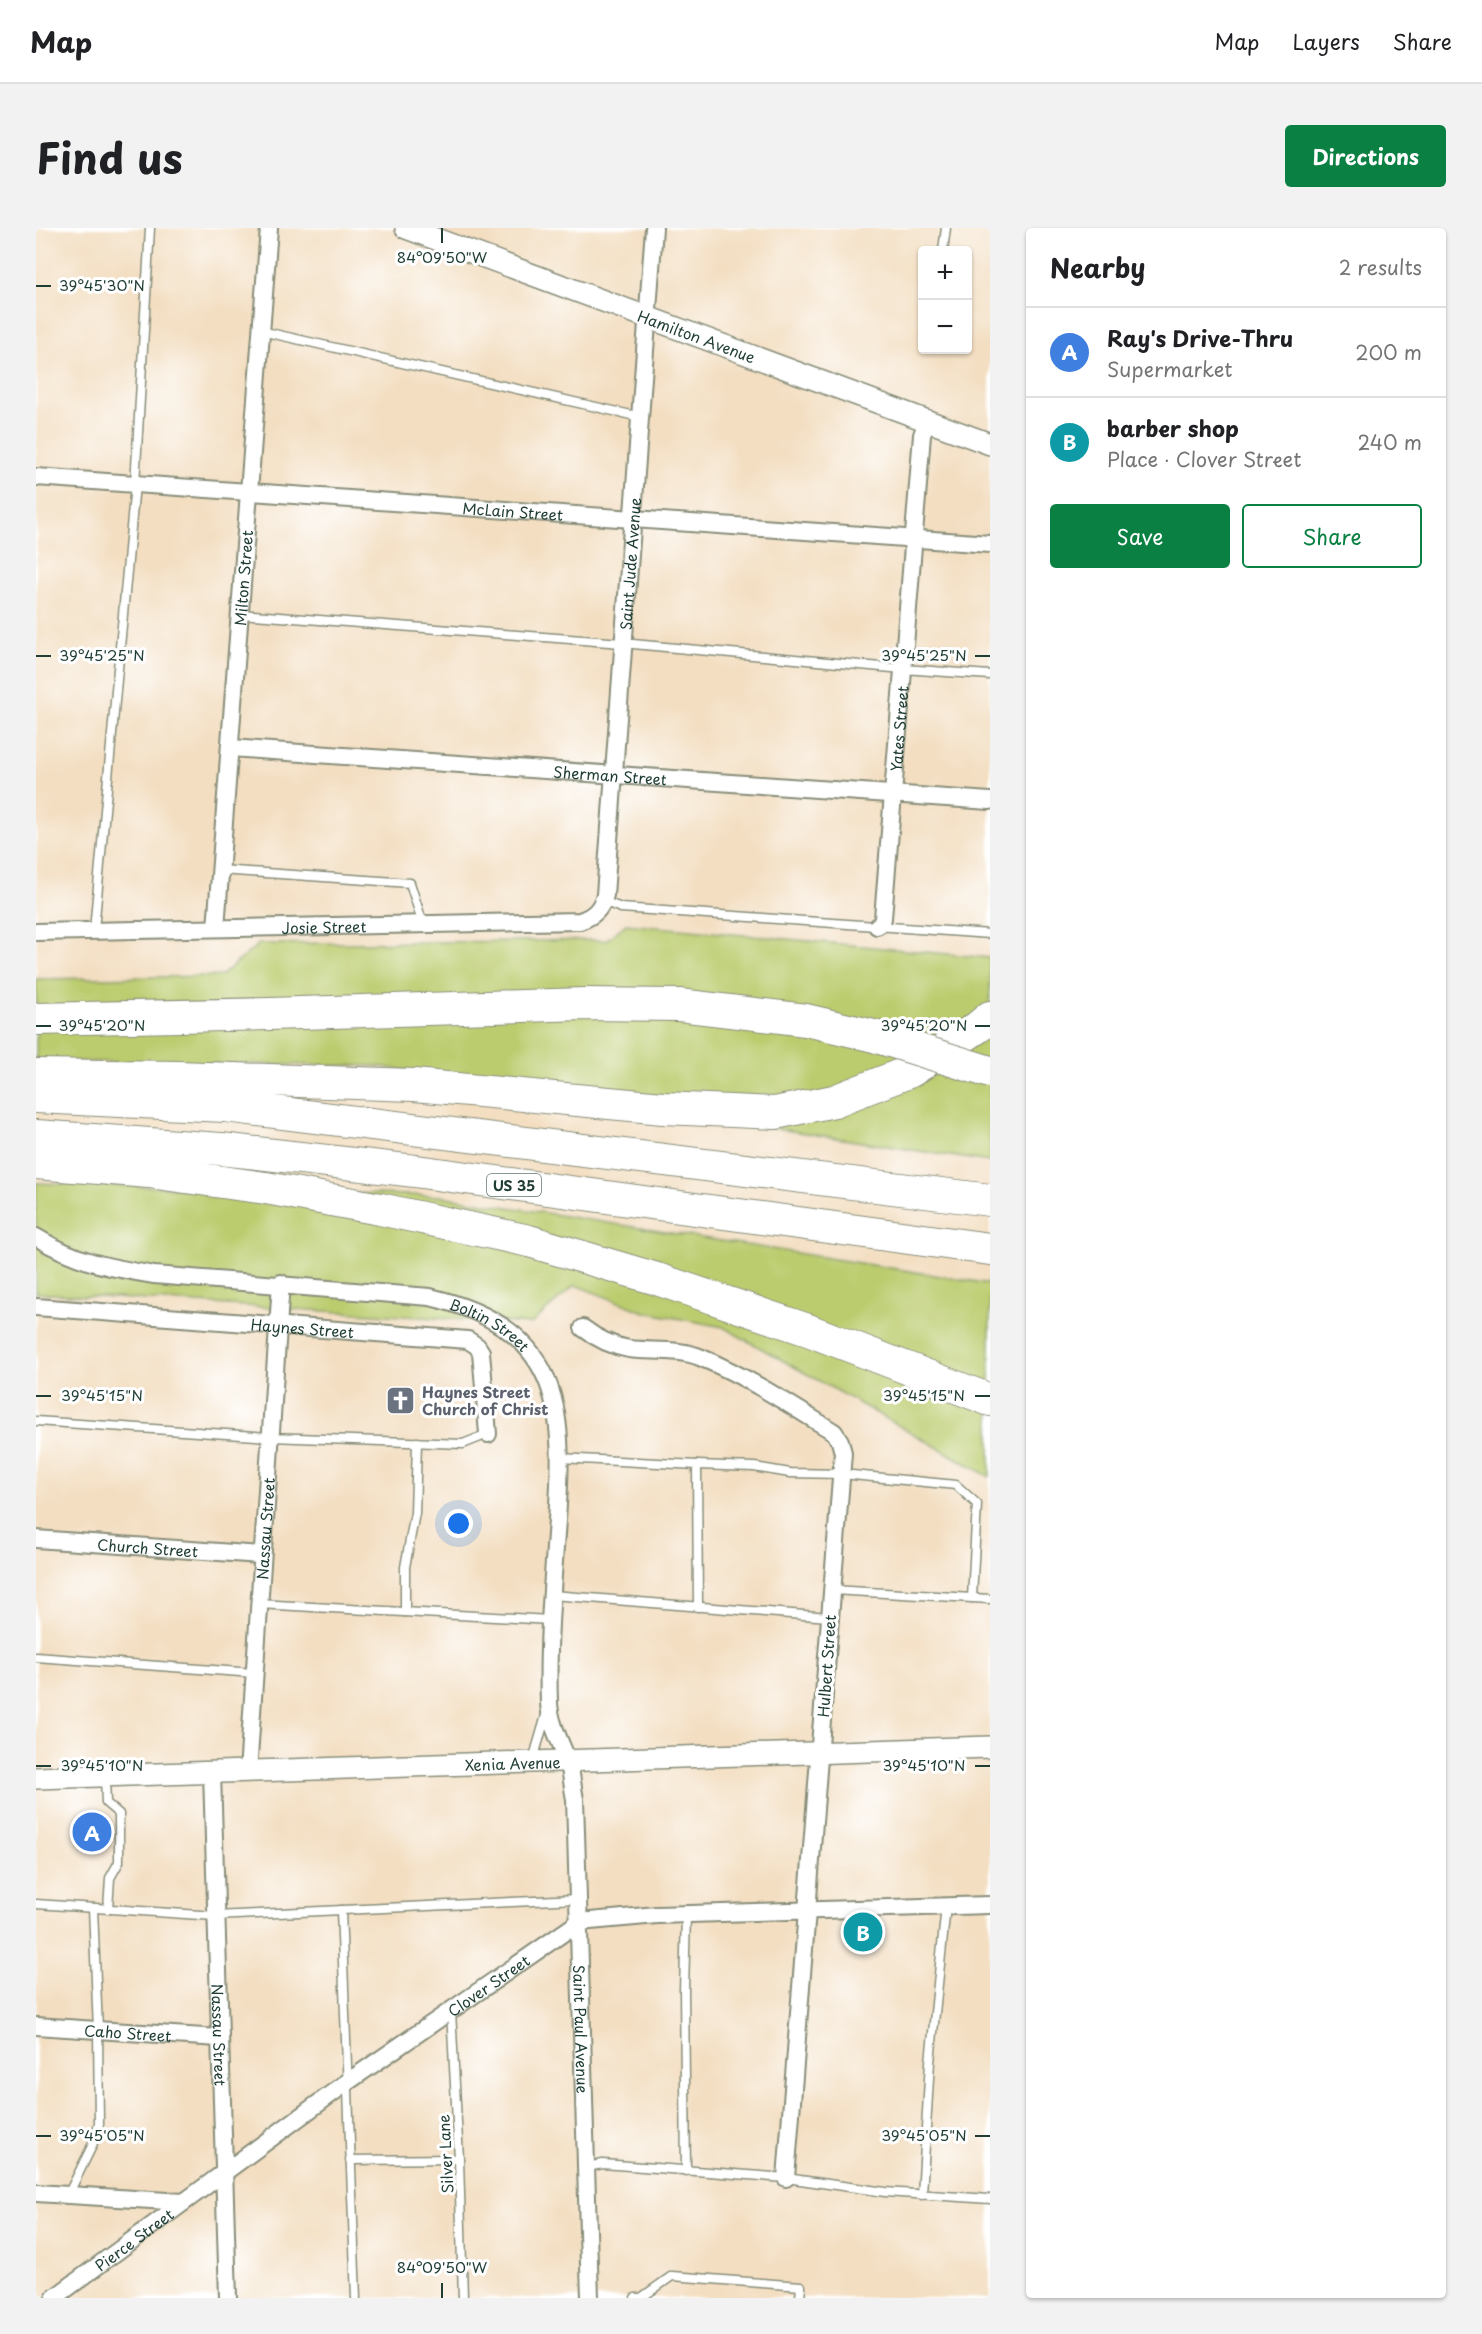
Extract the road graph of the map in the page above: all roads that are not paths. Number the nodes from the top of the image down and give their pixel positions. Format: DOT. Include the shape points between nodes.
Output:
graph roads {
  1 [pos="150,228"];
  2 [pos="269,228"];
  3 [pos="405,228"];
  4 [pos="654,228"];
  5 [pos="946,228"];
  6 [pos="944,246"];
  7 [pos="648,318"];
  8 [pos="261,332"];
  9 [pos="640,417"];
  10 [pos="927,421"];
  11 [pos="990,444"];
  12 [pos="36,477"];
  13 [pos="135,484"];
  14 [pos="249,492"];
  15 [pos="632,518"];
  16 [pos="913,538"];
  17 [pos="990,544"];
  18 [pos="240,614"];
  19 [pos="622,643"];
  20 [pos="903,669"];
  21 [pos="990,675"];
  22 [pos="230,748"];
  23 [pos="614,775"];
  24 [pos="893,795"];
  25 [pos="990,801"];
  26 [pos="220,870"];
  27 [pos="603,901"];
  28 [pos="423,924"];
  29 [pos="877,926"];
  30 [pos="216,928"];
  31 [pos="94,930"];
  32 [pos="36,932"];
  33 [pos="990,934"];
  34 [pos="990,1017"];
  35 [pos="36,1019"];
  36 [pos="990,1072"];
  37 [pos="36,1075"];
  38 [pos="36,1097"];
  39 [pos="36,1136"];
  40 [pos="36,1163"];
  41 [pos="990,1200"];
  42 [pos="36,1237"];
  43 [pos="990,1249"];
  44 [pos="281,1283"];
  45 [pos="36,1307"];
  46 [pos="278,1324"];
  47 [pos="583,1328"];
  48 [pos="990,1400"];
  49 [pos="36,1421"];
  50 [pos="488,1434"];
  51 [pos="270,1437"];
  52 [pos="417,1442"];
  53 [pos="560,1458"];
  54 [pos="697,1465"];
  55 [pos="842,1474"];
  56 [pos="36,1539"];
  57 [pos="261,1555"];
  58 [pos="832,1590"];
  59 [pos="552,1595"];
  60 [pos="972,1598"];
  61 [pos="990,1599"];
  62 [pos="258,1604"];
  63 [pos="699,1607"];
  64 [pos="405,1612"];
  65 [pos="829,1617"];
  66 [pos="550,1620"];
  67 [pos="36,1657"];
  68 [pos="254,1673"];
  69 [pos="549,1706"];
  70 [pos="990,1747"];
  71 [pos="818,1752"];
  72 [pos="568,1761"];
  73 [pos="532,1762"];
  74 [pos="248,1772"];
  75 [pos="212,1773"];
  76 [pos="105,1776"];
  77 [pos="36,1778"];
  78 [pos="578,1899"];
  79 [pos="36,1904"];
  80 [pos="990,1905"];
  81 [pos="946,1906"];
  82 [pos="93,1908"];
  83 [pos="108,1909"];
  84 [pos="341,1910"];
  85 [pos="807,1910"];
  86 [pos="686,1914"];
  87 [pos="215,1916"];
  88 [pos="579,1922"];
  89 [pos="450,2009"];
  90 [pos="36,2026"];
  91 [pos="98,2030"];
  92 [pos="219,2038"];
  93 [pos="346,2083"];
  94 [pos="459,2159"];
  95 [pos="350,2160"];
  96 [pos="586,2167"];
  97 [pos="686,2170"];
  98 [pos="224,2172"];
  99 [pos="786,2178"];
  100 [pos="36,2193"];
  101 [pos="922,2194"];
  102 [pos="68,2195"];
  103 [pos="990,2199"];
  104 [pos="184,2202"];
  105 [pos="54,2298"];
  106 [pos="228,2298"];
  107 [pos="356,2298"];
  108 [pos="464,2298"];
  109 [pos="590,2298"];
  110 [pos="635,2298"];
  111 [pos="641,2298"];
  112 [pos="800,2298"];
  1 -- 13 [label="lane"];
  2 -- 8 [label="street, Milton Street"];
  3 -- 7 [label="street, Hamilton Avenue"];
  4 -- 7 [label="street, Saint Jude Avenue"];
  5 -- 6 [label="lane"];
  7 -- 9 [label="street, Saint Jude Avenue"];
  7 -- 10 [label="street, Hamilton Avenue"];
  8 -- 9 [label="lane"];
  8 -- 14 [label="street, Milton Street"];
  9 -- 15 [label="street, Saint Jude Avenue"];
  10 -- 11 [label="street, Hamilton Avenue"];
  10 -- 16 [label="street, Yates Street" via="922,435"];
  12 -- 13 [label="street, McLain Street"];
  13 -- 14 [label="street, McLain Street"];
  13 -- 31 [label="lane"];
  14 -- 15 [label="street, McLain Street"];
  14 -- 18 [label="street, Milton Street"];
  15 -- 16 [label="street, McLain Street"];
  15 -- 19 [label="street, Saint Jude Avenue"];
  16 -- 17 [label="street, McLain Street"];
  16 -- 20 [label="street, Yates Street"];
  18 -- 19 [label="lane"];
  18 -- 22 [label="street, Milton Street"];
  19 -- 20 [label="lane"];
  19 -- 23 [label="street, Saint Jude Avenue"];
  20 -- 21 [label="lane"];
  20 -- 24 [label="street, Yates Street"];
  22 -- 23 [label="street, Sherman Street"];
  22 -- 26 [label="street, Milton Street"];
  23 -- 24 [label="street, Sherman Street"];
  23 -- 27 [label="street, Saint Jude Avenue"];
  24 -- 25 [label="street, Sherman Street"];
  24 -- 29 [label="street, Yates Street" via="883,918"];
  26 -- 28 [label="lane" via="410,883"];
  26 -- 30 [label="street, Milton Street"];
  27 -- 28 [label="street, Josie Street" via="591,917 580,921"];
  27 -- 29 [label="lane" via="621,908"];
  28 -- 30 [label="street, Josie Street"];
  29 -- 33 [label="lane"];
  30 -- 31 [label="street, Josie Street"];
  31 -- 32 [label="street, Josie Street"];
  34 -- 37 [label="highway" via="911,1071 834,1101 775,1113 663,1108 414,1085"];
  35 -- 36 [label="highway, bridge" via="584,1004 679,1005 806,1020 874,1036"];
  38 -- 41 [label="highway" via="225,1106"];
  39 -- 43 [label="highway, US 35" via="221,1149 393,1169"];
  40 -- 48 [label="highway" via="149,1172 266,1188 530,1241 797,1326"];
  42 -- 44 [label="street, Boltin Street" via="68,1255 113,1268 154,1275"];
  44 -- 46 [label="street, Nassau Street"];
  44 -- 53 [label="street, Boltin Street" via="430,1297 458,1303 507,1328 539,1364 550,1388 557,1410"];
  45 -- 46 [label="street, Haynes Street"];
  46 -- 50 [label="street, Haynes Street" via="468,1340 481,1352"];
  46 -- 51 [label="street, Nassau Street"];
  47 -- 55 [label="street, Hulbert Street" via="627,1348 686,1353 750,1383 834,1432 843,1453"];
  49 -- 51 [label="lane"];
  50 -- 52 [label="lane" via="463,1444"];
  51 -- 52 [label="lane"];
  51 -- 57 [label="street, Nassau Street"];
  52 -- 64 [label="lane" via="415,1513 405,1567"];
  53 -- 54 [label="lane"];
  53 -- 59 [label="street, Boltin Street"];
  54 -- 55 [label="lane"];
  54 -- 63 [label="lane"];
  55 -- 58 [label="street, Hulbert Street"];
  55 -- 60 [label="lane" via="956,1485 977,1504"];
  56 -- 57 [label="street, Church Street"];
  57 -- 62 [label="street, Nassau Street"];
  58 -- 60 [label="lane"];
  58 -- 65 [label="street, Hulbert Street"];
  59 -- 63 [label="lane"];
  59 -- 66 [label="street, Boltin Street"];
  60 -- 61 [label="lane"];
  62 -- 64 [label="lane"];
  62 -- 68 [label="street, Nassau Street"];
  63 -- 65 [label="lane"];
  64 -- 66 [label="lane"];
  65 -- 71 [label="street, Hulbert Street"];
  66 -- 69 [label="street, Boltin Street"];
  67 -- 68 [label="lane"];
  68 -- 74 [label="street, Nassau Street"];
  69 -- 72 [label="street, Boltin Street" via="556,1736"];
  69 -- 73 [label="lane"];
  70 -- 71 [label="street, Xenia Avenue"];
  71 -- 72 [label="street, Xenia Avenue"];
  71 -- 85 [label="street, Hulbert Street"];
  72 -- 73 [label="street, Xenia Avenue"];
  72 -- 78 [label="street, Saint Paul Avenue" via="575,1799"];
  73 -- 74 [label="street, Xenia Avenue"];
  74 -- 75 [label="street, Xenia Avenue"];
  75 -- 76 [label="street, Xenia Avenue"];
  75 -- 87 [label="street, Nassau Street"];
  76 -- 77 [label="street, Xenia Avenue"];
  76 -- 83 [label="lane" via="106,1803 119,1814 119,1862 110,1878"];
  78 -- 84 [label="lane"];
  78 -- 88 [label="street, Saint Paul Avenue"];
  79 -- 82 [label="lane"];
  80 -- 81 [label="street, Clover Street"];
  81 -- 85 [label="street, Clover Street"];
  81 -- 101 [label="lane"];
  82 -- 83 [label="lane"];
  82 -- 91 [label="lane"];
  83 -- 87 [label="lane"];
  84 -- 87 [label="lane"];
  84 -- 93 [label="lane"];
  85 -- 86 [label="street, Clover Street"];
  85 -- 99 [label="street, Hulbert Street"];
  86 -- 88 [label="street, Clover Street"];
  86 -- 97 [label="lane"];
  87 -- 92 [label="street, Nassau Street"];
  88 -- 89 [label="street, Clover Street"];
  88 -- 96 [label="street, Saint Paul Avenue"];
  89 -- 93 [label="street, Clover Street"];
  89 -- 94 [label="lane, Silver Lane"];
  90 -- 91 [label="street, Caho Street"];
  91 -- 92 [label="street, Caho Street"];
  91 -- 102 [label="lane" via="99,2124"];
  92 -- 98 [label="street, Nassau Street"];
  93 -- 95 [label="lane"];
  93 -- 98 [label="street, Clover Street"];
  94 -- 95 [label="lane"];
  94 -- 108 [label="lane, Silver Lane"];
  95 -- 107 [label="lane"];
  96 -- 97 [label="lane" via="603,2164"];
  96 -- 109 [label="street, Saint Paul Avenue"];
  97 -- 99 [label="lane"];
  98 -- 104 [label="street, Clover Street"];
  98 -- 106 [label="street, Nassau Street"];
  99 -- 101 [label="lane"];
  100 -- 102 [label="street"];
  101 -- 103 [label="lane"];
  102 -- 104 [label="street"];
  104 -- 105 [label="street, Pierce Street"];
  110 -- 111 [label="lane"];
  111 -- 112 [label="lane" via="672,2276 801,2286"];
}
